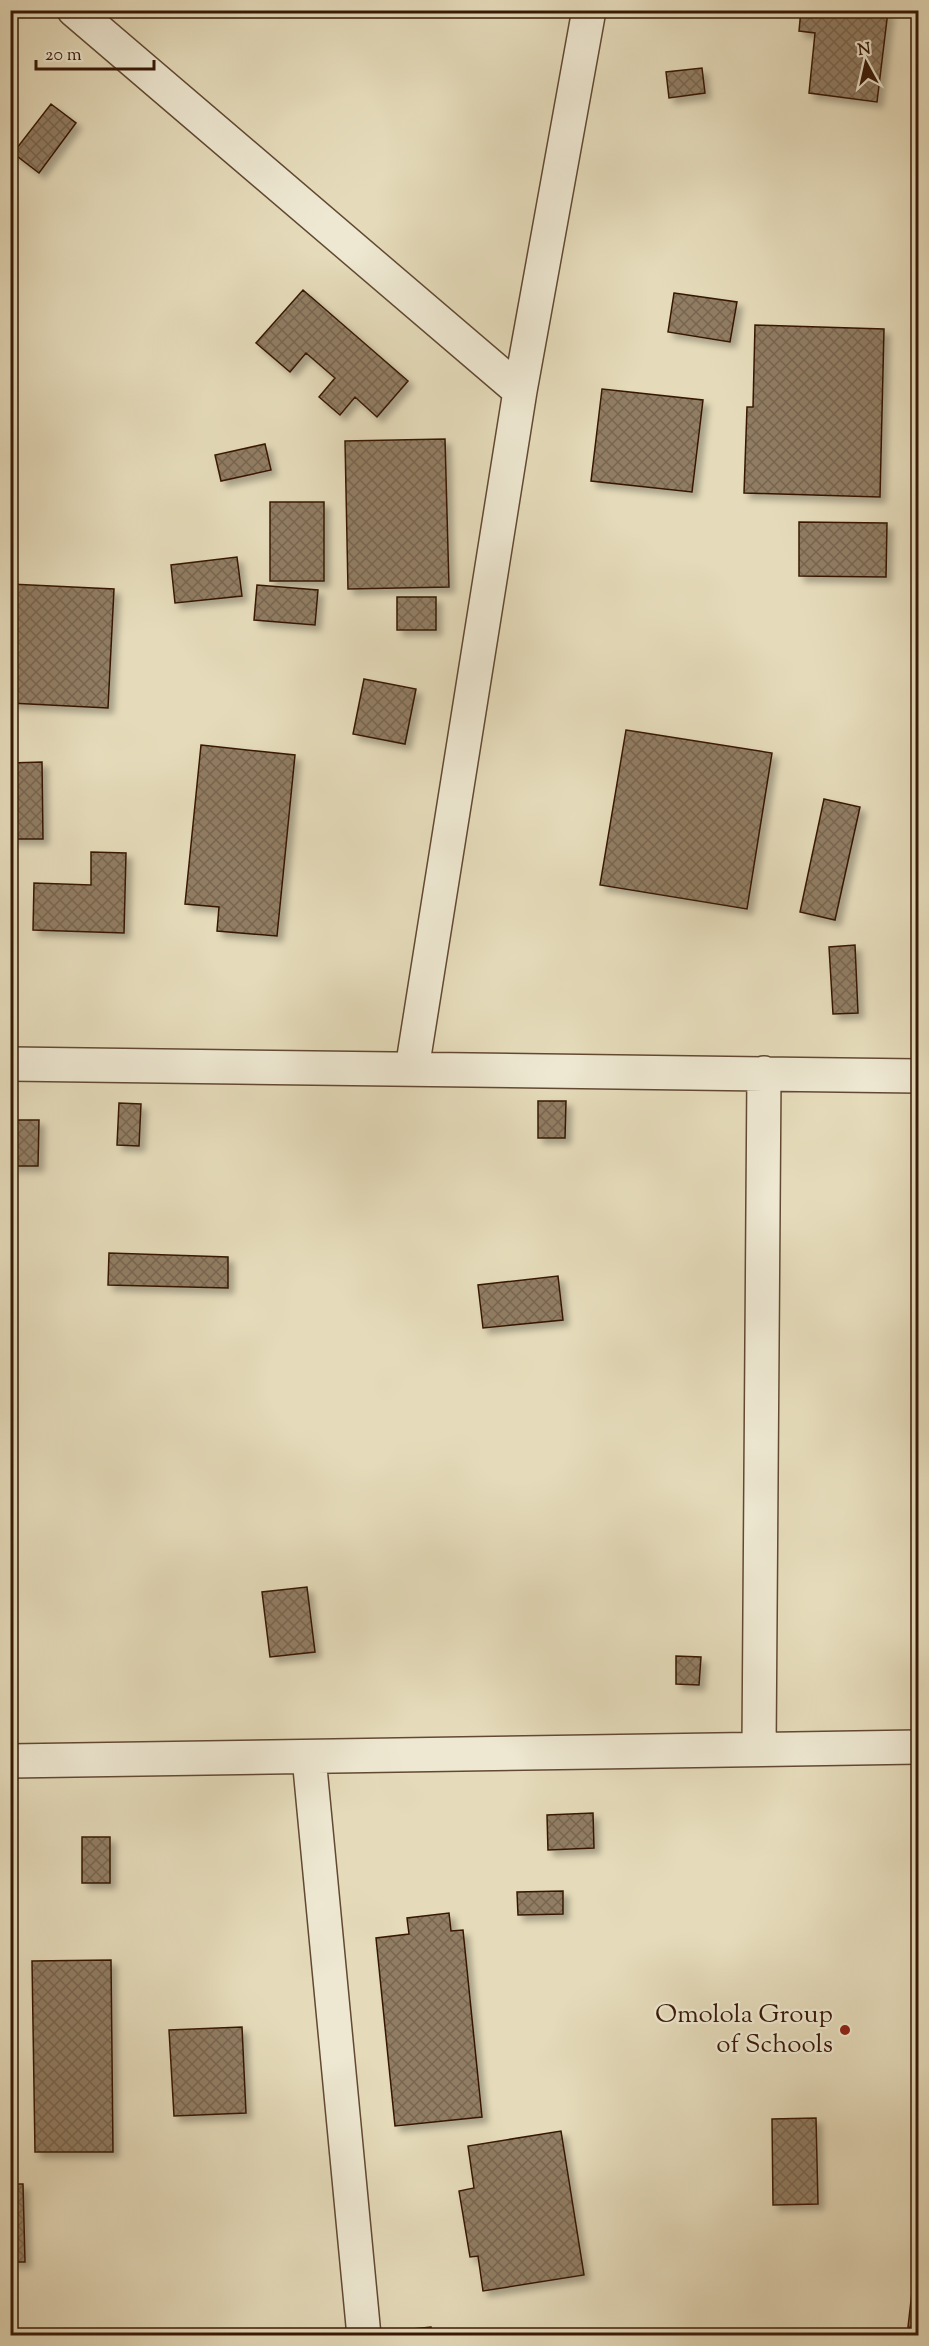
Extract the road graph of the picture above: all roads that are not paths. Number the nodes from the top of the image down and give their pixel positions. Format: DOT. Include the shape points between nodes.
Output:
graph roads {
  1 [pos="74,10"];
  2 [pos="589,10"];
  3 [pos="520,391"];
  4 [pos="10,1064"];
  5 [pos="412,1069"];
  6 [pos="764,1073"];
  7 [pos="918,1076"];
  8 [pos="918,1747"];
  9 [pos="759,1749"];
  10 [pos="309,1756"];
  11 [pos="10,1761"];
  12 [pos="364,2336"];
  1 -- 3 [label="street"];
  2 -- 3 [label="street"];
  3 -- 5 [label="street"];
  4 -- 5 [label="street"];
  5 -- 6 [label="street"];
  6 -- 7 [label="street"];
  6 -- 9 [label="street"];
  8 -- 9 [label="street"];
  9 -- 10 [label="street"];
  10 -- 11 [label="street"];
  10 -- 12 [label="street"];
}
